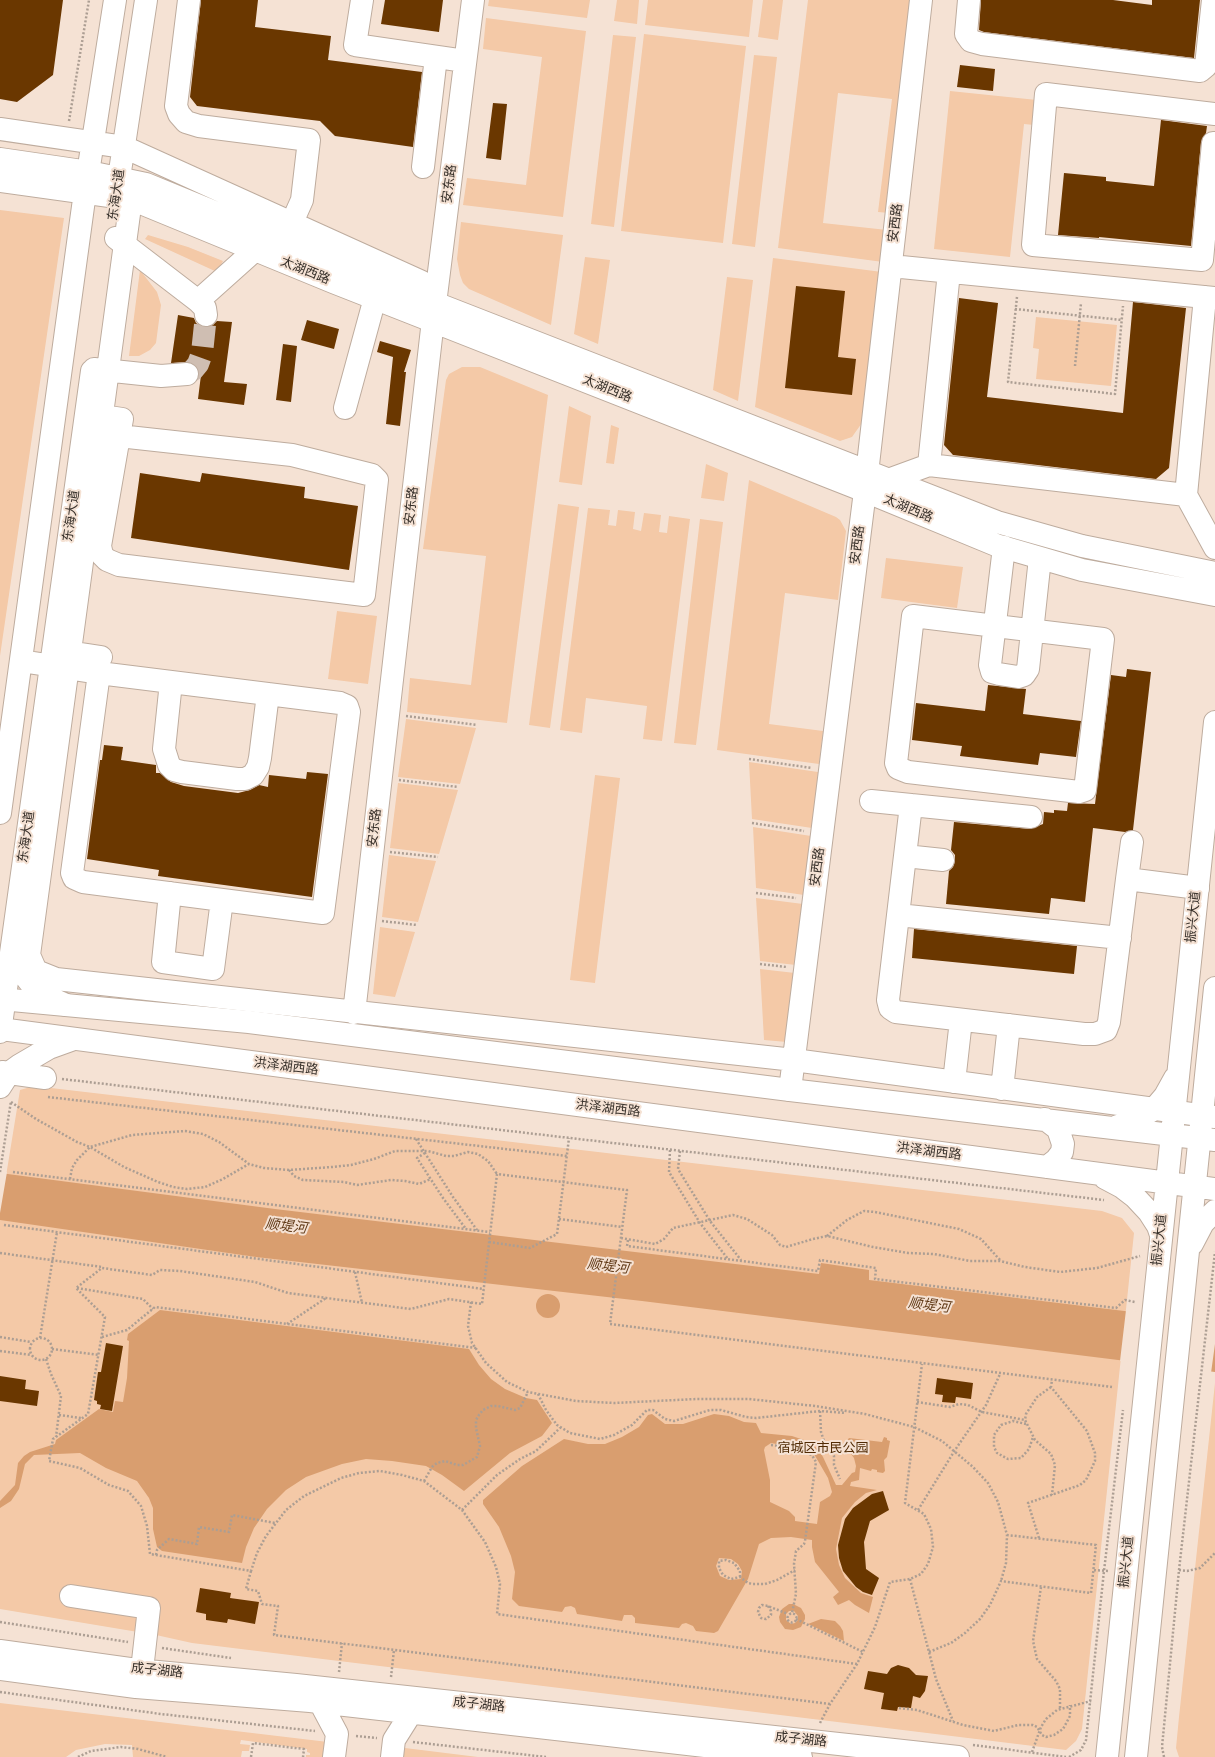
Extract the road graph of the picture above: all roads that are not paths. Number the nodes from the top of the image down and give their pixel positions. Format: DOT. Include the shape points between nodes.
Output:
graph roads {
  1 [pos="115,0"];
  2 [pos="146,0"];
  3 [pos="189,0"];
  4 [pos="362,0"];
  5 [pos="473,0"];
  6 [pos="921,0"];
  7 [pos="969,0"];
  8 [pos="1213,0"];
  9 [pos="436,57"];
  10 [pos="465,61"];
  11 [pos="1208,72"];
  12 [pos="1215,114"];
  13 [pos="0,129"];
  14 [pos="93,143"];
  15 [pos="1215,143"];
  16 [pos="124,147"];
  17 [pos="0,159"];
  18 [pos="423,167"];
  19 [pos="0,181"];
  20 [pos="87,182"];
  21 [pos="122,191"];
  22 [pos="288,232"];
  23 [pos="118,240"];
  24 [pos="255,250"];
  25 [pos="891,266"];
  26 [pos="949,272"];
  27 [pos="1210,297"];
  28 [pos="375,298"];
  29 [pos="435,304"];
  30 [pos="100,370"];
  31 [pos="187,374"];
  32 [pos="345,408"];
  33 [pos="102,416"];
  34 [pos="119,436"];
  35 [pos="929,464"];
  36 [pos="888,480"];
  37 [pos="866,481"];
  38 [pos="1186,495"];
  39 [pos="1004,547"];
  40 [pos="1215,548"];
  41 [pos="1040,558"];
  42 [pos="1215,573"];
  43 [pos="1215,595"];
  44 [pos="994,626"];
  45 [pos="1032,631"];
  46 [pos="22,654"];
  47 [pos="60,659"];
  48 [pos="100,665"];
  49 [pos="171,682"];
  50 [pos="268,694"];
  51 [pos="1215,722"];
  52 [pos="871,801"];
  53 [pos="911,805"];
  54 [pos="0,813"];
  55 [pos="1031,816"];
  56 [pos="1132,842"];
  57 [pos="905,856"];
  58 [pos="943,860"];
  59 [pos="1127,879"];
  60 [pos="1198,888"];
  61 [pos="170,894"];
  62 [pos="222,900"];
  63 [pos="898,915"];
  64 [pos="1120,938"];
  65 [pos="11,975"];
  66 [pos="56,979"];
  67 [pos="1215,988"];
  68 [pos="2,999"];
  69 [pos="67,1006"];
  70 [pos="121,1011"];
  71 [pos="354,1013"];
  72 [pos="961,1020"];
  73 [pos="1009,1025"];
  74 [pos="1183,1026"];
  75 [pos="0,1030"];
  76 [pos="1210,1031"];
  77 [pos="74,1039"];
  78 [pos="115,1044"];
  79 [pos="794,1060"];
  80 [pos="954,1082"];
  81 [pos="6,1086"];
  82 [pos="45,1087"];
  83 [pos="1002,1089"];
  84 [pos="790,1090"];
  85 [pos="1164,1111"];
  86 [pos="1210,1112"];
  87 [pos="1045,1119"];
  88 [pos="1112,1127"];
  89 [pos="1172,1134"];
  90 [pos="1207,1139"];
  91 [pos="1047,1167"];
  92 [pos="1095,1173"];
  93 [pos="1166,1183"];
  94 [pos="1205,1188"];
  95 [pos="1215,1211"];
  96 [pos="1161,1235"];
  97 [pos="1186,1265"];
  98 [pos="1148,1268"];
  99 [pos="71,1596"];
  100 [pos="0,1651"];
  101 [pos="0,1669"];
  102 [pos="142,1670"];
  103 [pos="320,1702"];
  104 [pos="411,1713"];
  105 [pos="393,1749"];
  106 [pos="334,1757"];
  107 [pos="801,1757"];
  108 [pos="958,1757"];
  109 [pos="1107,1757"];
  110 [pos="1136,1757"];
  1 -- 14 [label="street"];
  2 -- 16 [label="street, 东海大道"];
  3 -- 22 [label="street" via="176,106 179,114 186,122 199,126 309,140 302,200"];
  4 -- 9 [label="street" via="355,45"];
  5 -- 10 [label="street, 安东路"];
  6 -- 25 [label="street, 安西路"];
  7 -- 11 [label="street" via="966,34 976,43"];
  8 -- 11 [label="street" via="1206,66"];
  9 -- 10 [label="street"];
  9 -- 18 [label="street"];
  10 -- 29 [label="street, 安东路"];
  12 -- 15 [label="street" via="1046,94 1033,245 1202,260"];
  13 -- 14 [label="street"];
  14 -- 16 [label="street"];
  14 -- 20 [label="street"];
  16 -- 21 [label="street, 东海大道"];
  16 -- 22 [label="street"];
  17 -- 20 [label="street, 太湖西路"];
  19 -- 20 [label="street, 太湖西路"];
  20 -- 21 [label="street, 太湖西路"];
  20 -- 46 [label="street"];
  21 -- 22 [label="street, 太湖西路" via="146,184"];
  21 -- 23 [label="street, 东海大道"];
  21 -- 24 [label="street, 太湖西路"];
  22 -- 29 [label="street, 太湖西路"];
  23 -- 24 [label="street" via="202,308"];
  23 -- 30 [label="street, 东海大道"];
  24 -- 28 [label="street, 太湖西路"];
  25 -- 26 [label="street"];
  25 -- 37 [label="street, 安西路"];
  26 -- 27 [label="street"];
  26 -- 35 [label="street"];
  27 -- 38 [label="street"];
  28 -- 29 [label="street, 太湖西路"];
  28 -- 32 [label="street"];
  29 -- 37 [label="street, 太湖西路"];
  29 -- 71 [label="street, 安东路"];
  30 -- 31 [label="street" via="162,376"];
  30 -- 33 [label="street"];
  30 -- 47 [label="street, 东海大道"];
  33 -- 34 [label="street" via="122,418"];
  33 -- 47 [label="street"];
  34 -- 34 [label="street" via="292,455 372,475 377,480 364,595 119,565 108,560 102,555 100,546"];
  35 -- 36 [label="street"];
  35 -- 38 [label="street"];
  36 -- 37 [label="street, 太湖西路"];
  36 -- 42 [label="street, 太湖西路" via="997,522 1082,546"];
  37 -- 39 [label="street, 太湖西路"];
  37 -- 79 [label="street, 安西路"];
  38 -- 40 [label="street"];
  39 -- 41 [label="street, 太湖西路"];
  39 -- 44 [label="street"];
  41 -- 43 [label="street, 太湖西路" via="1082,570"];
  41 -- 45 [label="street"];
  44 -- 45 [label="street"];
  44 -- 45 [label="street" via="990,665 992,672 1018,677 1024,675 1028,669"];
  44 -- 45 [label="street" via="913,616 896,763 898,768 908,772 1079,792 1085,790 1103,639"];
  46 -- 47 [label="street"];
  46 -- 54 [label="street"];
  47 -- 48 [label="street"];
  47 -- 65 [label="street, 东海大道" via="12,941"];
  47 -- 66 [label="street" via="29,955 36,971"];
  48 -- 49 [label="street"];
  48 -- 61 [label="street" via="72,873 74,878 83,882"];
  49 -- 50 [label="street"];
  49 -- 50 [label="street" via="164,749 169,765 174,770 182,772 237,779 253,775 258,767"];
  50 -- 62 [label="street" via="340,703 347,706 349,712 323,914"];
  51 -- 60 [label="street, 振兴大道"];
  52 -- 53 [label="street"];
  53 -- 55 [label="street"];
  53 -- 57 [label="street"];
  56 -- 59 [label="street"];
  57 -- 58 [label="street"];
  57 -- 63 [label="street"];
  59 -- 60 [label="street"];
  59 -- 64 [label="street"];
  60 -- 74 [label="street, 振兴大道"];
  61 -- 62 [label="street"];
  61 -- 62 [label="street" via="163,962 213,969"];
  63 -- 64 [label="street"];
  63 -- 72 [label="street" via="888,1000 890,1008 896,1012"];
  64 -- 73 [label="street" via="1106,1030 1084,1034"];
  65 -- 66 [label="street"];
  65 -- 68 [label="street, 东海大道"];
  65 -- 69 [label="street"];
  66 -- 71 [label="street"];
  67 -- 76 [label="street"];
  68 -- 69 [label="street"];
  68 -- 75 [label="street, 东海大道"];
  69 -- 70 [label="street"];
  70 -- 78 [label="street" via="109,1015 102,1030"];
  70 -- 84 [label="street" via="249,1022"];
  71 -- 79 [label="street"];
  72 -- 73 [label="street"];
  72 -- 80 [label="street"];
  73 -- 83 [label="street"];
  74 -- 76 [label="street" via="1188,1033 1196,1035 1204,1035"];
  74 -- 85 [label="street, 振兴大道" via="1178,1074"];
  75 -- 77 [label="street, 洪泽湖西路"];
  76 -- 86 [label="street" via="1206,1077"];
  77 -- 78 [label="street, 洪泽湖西路"];
  77 -- 81 [label="street" via="49,1048"];
  78 -- 91 [label="street, 洪泽湖西路"];
  79 -- 80 [label="street"];
  79 -- 84 [label="street, 安西路"];
  80 -- 83 [label="street"];
  81 -- 82 [label="street"];
  83 -- 85 [label="street"];
  84 -- 87 [label="street"];
  85 -- 86 [label="street"];
  85 -- 88 [label="street"];
  85 -- 89 [label="street, 振兴大道"];
  86 -- 90 [label="street"];
  87 -- 88 [label="street"];
  87 -- 91 [label="street" via="1058,1129 1063,1144 1062,1152"];
  88 -- 89 [label="street"];
  89 -- 90 [label="street"];
  89 -- 93 [label="street, 振兴大道"];
  90 -- 94 [label="street"];
  91 -- 92 [label="street, 洪泽湖西路"];
  92 -- 93 [label="street, 洪泽湖西路"];
  92 -- 96 [label="street" via="1136,1197 1149,1212"];
  93 -- 94 [label="street, 洪泽湖西路"];
  93 -- 96 [label="street, 振兴大道"];
  94 -- 97 [label="street"];
  95 -- 97 [label="street" via="1203,1223"];
  96 -- 98 [label="street, 振兴大道"];
  97 -- 98 [label="street" via="1178,1269"];
  97 -- 110 [label="street"];
  98 -- 109 [label="street, 振兴大道" via="1145,1389"];
  99 -- 102 [label="street" via="149,1608"];
  100 -- 102 [label="street, 成子湖路"];
  101 -- 103 [label="street, 成子湖路" via="136,1687"];
  102 -- 108 [label="street, 成子湖路"];
  103 -- 104 [label="street, 成子湖路"];
  103 -- 106 [label="street" via="337,1734"];
  104 -- 105 [label="street"];
  104 -- 107 [label="street, 成子湖路"];
}
